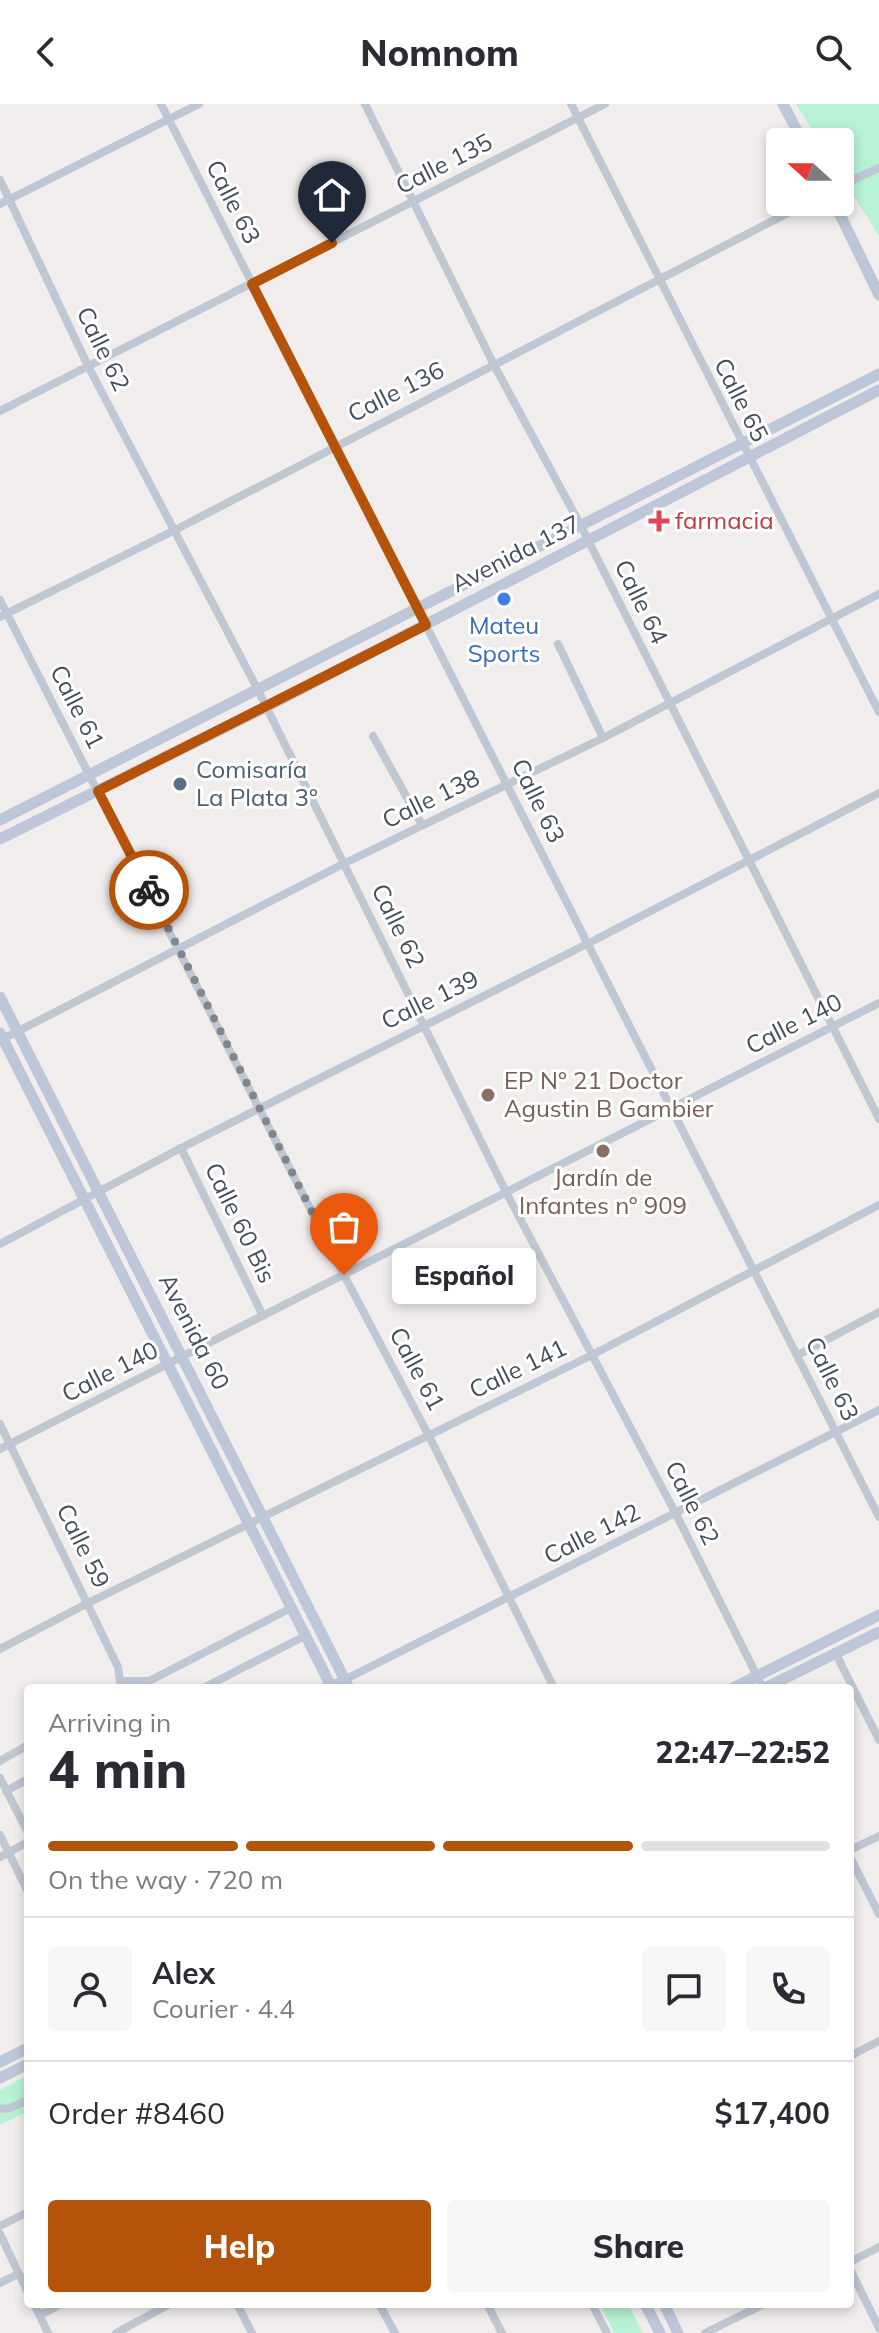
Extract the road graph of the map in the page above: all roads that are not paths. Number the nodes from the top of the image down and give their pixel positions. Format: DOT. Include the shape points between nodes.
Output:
graph roads {
  1 [pos="161,104"];
  2 [pos="199,104"];
  3 [pos="365,104"];
  4 [pos="571,104"];
  5 [pos="605,104"];
  6 [pos="783,104"];
  7 [pos="578,118"];
  8 [pos="169,120"];
  9 [pos="796,128"];
  10 [pos="879,168"];
  11 [pos="0,180"];
  12 [pos="854,180"];
  13 [pos="10,199"];
  14 [pos="413,203"];
  15 [pos="0,204"];
  16 [pos="782,216"];
  17 [pos="841,216"];
  18 [pos="658,279"];
  19 [pos="252,284"];
  20 [pos="879,295"];
  21 [pos="494,365"];
  22 [pos="88,366"];
  23 [pos="879,374"];
  24 [pos="879,390"];
  25 [pos="0,411"];
  26 [pos="740,443"];
  27 [pos="334,446"];
  28 [pos="749,460"];
  29 [pos="580,524"];
  30 [pos="175,530"];
  31 [pos="588,542"];
  32 [pos="879,594"];
  33 [pos="0,600"];
  34 [pos="417,609"];
  35 [pos="3,615"];
  36 [pos="831,620"];
  37 [pos="426,625"];
  38 [pos="558,644"];
  39 [pos="257,688"];
  40 [pos="669,704"];
  41 [pos="266,707"];
  42 [pos="879,712"];
  43 [pos="373,736"];
  44 [pos="603,738"];
  45 [pos="90,774"];
  46 [pos="508,783"];
  47 [pos="98,791"];
  48 [pos="879,793"];
  49 [pos="0,820"];
  50 [pos="422,825"];
  51 [pos="0,839"];
  52 [pos="748,860"];
  53 [pos="345,863"];
  54 [pos="587,944"];
  55 [pos="178,948"];
  56 [pos="0,997"];
  57 [pos="879,1003"];
  58 [pos="424,1024"];
  59 [pos="833,1026"];
  60 [pos="18,1031"];
  61 [pos="1,1037"];
  62 [pos="260,1108"];
  63 [pos="672,1110"];
  64 [pos="879,1119"];
  65 [pos="181,1148"];
  66 [pos="506,1192"];
  67 [pos="98,1193"];
  68 [pos="85,1199"];
  69 [pos="879,1205"];
  70 [pos="0,1244"];
  71 [pos="756,1271"];
  72 [pos="344,1275"];
  73 [pos="879,1312"];
  74 [pos="263,1316"];
  75 [pos="592,1355"];
  76 [pos="798,1355"];
  77 [pos="183,1358"];
  78 [pos="168,1365"];
  79 [pos="879,1410"];
  80 [pos="0,1424"];
  81 [pos="836,1432"];
  82 [pos="429,1436"];
  83 [pos="10,1444"];
  84 [pos="0,1449"];
  85 [pos="676,1514"];
  86 [pos="879,1517"];
  87 [pos="264,1518"];
  88 [pos="250,1526"];
  89 [pos="509,1598"];
  90 [pos="88,1603"];
  91 [pos="291,1608"];
  92 [pos="879,1615"];
  93 [pos="879,1632"];
  94 [pos="305,1636"];
  95 [pos="0,1649"];
  96 [pos="836,1654"];
  97 [pos="758,1675"];
  98 [pos="121,1684"];
  99 [pos="128,1684"];
  100 [pos="211,1684"];
  101 [pos="327,1684"];
  102 [pos="346,1684"];
  103 [pos="552,1684"];
  104 [pos="741,1684"];
  105 [pos="762,1684"];
  106 [pos="772,1684"];
  107 [pos="851,1684"];
  108 [pos="854,1690"];
  109 [pos="879,1740"];
  110 [pos="24,1747"];
  111 [pos="0,1761"];
  112 [pos="0,1778"];
  113 [pos="24,1781"];
  114 [pos="6,1791"];
  115 [pos="24,1825"];
  116 [pos="0,1835"];
  117 [pos="879,1836"];
  118 [pos="24,1844"];
  119 [pos="854,1848"];
  120 [pos="4,1854"];
  121 [pos="854,1865"];
  122 [pos="24,1886"];
  123 [pos="879,1914"];
  124 [pos="879,2041"];
  125 [pos="24,2050"];
  126 [pos="854,2054"];
  127 [pos="0,2062"];
  128 [pos="24,2066"];
  129 [pos="0,2078"];
  130 [pos="24,2102"];
  131 [pos="0,2109"];
  132 [pos="24,2214"];
  133 [pos="0,2226"];
  134 [pos="0,2234"];
  135 [pos="879,2247"];
  136 [pos="854,2260"];
  137 [pos="18,2274"];
  138 [pos="854,2277"];
  139 [pos="0,2283"];
  140 [pos="24,2285"];
  141 [pos="36,2308"];
  142 [pos="53,2308"];
  143 [pos="163,2308"];
  144 [pos="239,2308"];
  145 [pos="381,2308"];
  146 [pos="489,2308"];
  147 [pos="594,2308"];
  148 [pos="647,2308"];
  149 [pos="666,2308"];
  150 [pos="756,2308"];
  151 [pos="40,2315"];
  152 [pos="879,2328"];
  153 [pos="48,2333"];
  154 [pos="116,2333"];
  155 [pos="252,2333"];
  156 [pos="395,2333"];
  157 [pos="502,2333"];
  158 [pos="607,2333"];
  159 [pos="660,2333"];
  160 [pos="678,2333"];
  161 [pos="705,2333"];
  1 -- 8 [label="street, Calle 63"];
  2 -- 8 [label="street"];
  3 -- 14 [label="street, Calle 64"];
  4 -- 7 [label="street, Calle 65"];
  5 -- 7 [label="street, Calle 135"];
  6 -- 9 [label="main road"];
  7 -- 14 [label="street, Calle 135"];
  7 -- 18 [label="street, Calle 65"];
  8 -- 13 [label="street"];
  8 -- 19 [label="street, Calle 63"];
  10 -- 12 [label="street"];
  11 -- 13 [label="street, Calle 62"];
  13 -- 15 [label="street"];
  13 -- 22 [label="street, Calle 62"];
  14 -- 19 [label="street, Calle 135"];
  14 -- 21 [label="street, Calle 64"];
  16 -- 18 [label="street, Calle 136"];
  17 -- 20 [label="main road"];
  18 -- 21 [label="street, Calle 136"];
  18 -- 26 [label="street, Calle 65"];
  19 -- 22 [label="street, Calle 135"];
  19 -- 27 [label="street, Calle 63"];
  21 -- 27 [label="street, Calle 136"];
  21 -- 29 [label="street, Calle 64"];
  22 -- 25 [label="street, Calle 135"];
  22 -- 30 [label="street, Calle 62"];
  23 -- 26 [label="main road, Avenida 137"];
  24 -- 28 [label="main road, Avenida 137"];
  26 -- 28 [label="street, Calle 65"];
  26 -- 29 [label="main road, Avenida 137"];
  27 -- 30 [label="street, Calle 136"];
  27 -- 34 [label="street, Calle 63"];
  28 -- 31 [label="main road, Avenida 137"];
  28 -- 36 [label="street, Calle 65"];
  29 -- 31 [label="street, Calle 64"];
  29 -- 34 [label="main road, Avenida 137"];
  30 -- 35 [label="street, Calle 136"];
  30 -- 39 [label="street, Calle 62"];
  31 -- 37 [label="main road, Avenida 137"];
  31 -- 40 [label="street, Calle 64"];
  32 -- 36 [label="street, Calle 138"];
  33 -- 35 [label="street, Calle 61"];
  34 -- 37 [label="street, Calle 63"];
  34 -- 39 [label="main road, Avenida 137"];
  35 -- 45 [label="street, Calle 61"];
  36 -- 40 [label="street, Calle 138"];
  36 -- 42 [label="street, Calle 65"];
  37 -- 41 [label="main road, Avenida 137"];
  37 -- 46 [label="street, Calle 63"];
  38 -- 44 [label="street"];
  39 -- 41 [label="street, Calle 62"];
  39 -- 45 [label="main road, Avenida 137"];
  40 -- 44 [label="street, Calle 138"];
  40 -- 52 [label="street, Calle 64"];
  41 -- 47 [label="main road, Avenida 137"];
  41 -- 53 [label="street, Calle 62"];
  43 -- 50 [label="street"];
  44 -- 46 [label="street, Calle 138"];
  45 -- 47 [label="street, Calle 61"];
  45 -- 49 [label="main road, Avenida 137"];
  46 -- 50 [label="street, Calle 138"];
  46 -- 54 [label="street, Calle 63"];
  47 -- 51 [label="main road, Avenida 137"];
  47 -- 55 [label="street, Calle 61"];
  48 -- 52 [label="street, Calle 139"];
  50 -- 53 [label="street, Calle 138"];
  52 -- 54 [label="street, Calle 139"];
  52 -- 59 [label="street, Calle 64"];
  53 -- 55 [label="street, Calle 138"];
  53 -- 58 [label="street, Calle 62"];
  54 -- 58 [label="street, Calle 139"];
  54 -- 63 [label="street, Calle 63"];
  55 -- 60 [label="street, Calle 138"];
  55 -- 62 [label="street, Calle 61"];
  56 -- 60 [label="main road, Avenida 60"];
  57 -- 59 [label="street, Calle 140"];
  58 -- 62 [label="street, Calle 139"];
  58 -- 66 [label="street, Calle 62"];
  59 -- 63 [label="street, Calle 140"];
  59 -- 64 [label="street, Calle 64"];
  60 -- 61 [label="street, Calle 138"];
  60 -- 67 [label="main road, Avenida 60"];
  61 -- 68 [label="main road, Avenida 60"];
  62 -- 65 [label="street, Calle 139"];
  62 -- 72 [label="street, Calle 61"];
  63 -- 66 [label="street, Calle 140"];
  63 -- 71 [label="street, Calle 63"];
  65 -- 67 [label="street, Calle 139"];
  65 -- 74 [label="street, Calle 60 Bis"];
  66 -- 72 [label="street, Calle 140"];
  66 -- 75 [label="street, Calle 62"];
  67 -- 68 [label="street, Calle 139"];
  67 -- 77 [label="main road, Avenida 60"];
  68 -- 70 [label="street, Calle 139"];
  68 -- 78 [label="main road, Avenida 60"];
  69 -- 71 [label="street, Calle 141"];
  71 -- 75 [label="street, Calle 141"];
  71 -- 76 [label="street, Calle 63"];
  72 -- 74 [label="street, Calle 140"];
  72 -- 82 [label="street, Calle 61"];
  73 -- 76 [label="street"];
  74 -- 77 [label="street, Calle 140"];
  75 -- 82 [label="street, Calle 141"];
  75 -- 85 [label="street, Calle 62"];
  76 -- 81 [label="street, Calle 63"];
  77 -- 78 [label="street, Calle 140"];
  77 -- 87 [label="main road, Avenida 60"];
  78 -- 83 [label="street, Calle 140"];
  78 -- 88 [label="main road, Avenida 60"];
  79 -- 81 [label="street, Calle 142"];
  80 -- 83 [label="street, Calle 59"];
  81 -- 85 [label="street, Calle 142"];
  81 -- 86 [label="street, Calle 63"];
  82 -- 87 [label="street, Calle 141"];
  82 -- 89 [label="street, Calle 61"];
  83 -- 84 [label="street, Calle 140"];
  83 -- 90 [label="street, Calle 59"];
  85 -- 89 [label="street, Calle 142"];
  85 -- 97 [label="street, Calle 62"];
  87 -- 88 [label="street, Calle 141"];
  87 -- 102 [label="main road, Avenida 60"];
  88 -- 90 [label="street, Calle 141"];
  88 -- 91 [label="main road, Avenida 60"];
  89 -- 102 [label="street, Calle 142"];
  89 -- 103 [label="street, Calle 61"];
  90 -- 95 [label="street, Calle 141"];
  90 -- 98 [label="street, Calle 59"];
  91 -- 94 [label="main road, Avenida 60"];
  91 -- 99 [label="street" via="149,1681"];
  92 -- 97 [label="main road"];
  93 -- 96 [label="main road"];
  94 -- 100 [label="street"];
  94 -- 101 [label="main road, Avenida 60"];
  96 -- 106 [label="main road"];
  96 -- 107 [label="street"];
  97 -- 104 [label="main road"];
  97 -- 105 [label="street, Calle 62"];
  108 -- 109 [label="street"];
  110 -- 111 [label="street"];
  112 -- 114 [label="street"];
  113 -- 114 [label="street"];
  114 -- 115 [label="street"];
  116 -- 120 [label="street"];
  117 -- 119 [label="street"];
  118 -- 120 [label="street"];
  120 -- 122 [label="street"];
  121 -- 123 [label="street"];
  124 -- 126 [label="street"];
  125 -- 127 [label="main road"];
  128 -- 129 [label="main road"];
  130 -- 131 [label="street"];
  132 -- 133 [label="street"];
  134 -- 137 [label="street"];
  135 -- 136 [label="street"];
  137 -- 139 [label="street"];
  137 -- 140 [label="street"];
  138 -- 152 [label="street"];
  141 -- 151 [label="street"];
  142 -- 151 [label="street"];
  143 -- 154 [label="street"];
  144 -- 155 [label="street"];
  145 -- 156 [label="street"];
  146 -- 157 [label="street"];
  147 -- 158 [label="street"];
  148 -- 159 [label="main road"];
  149 -- 160 [label="main road"];
  150 -- 161 [label="street"];
  151 -- 153 [label="street"];
}
